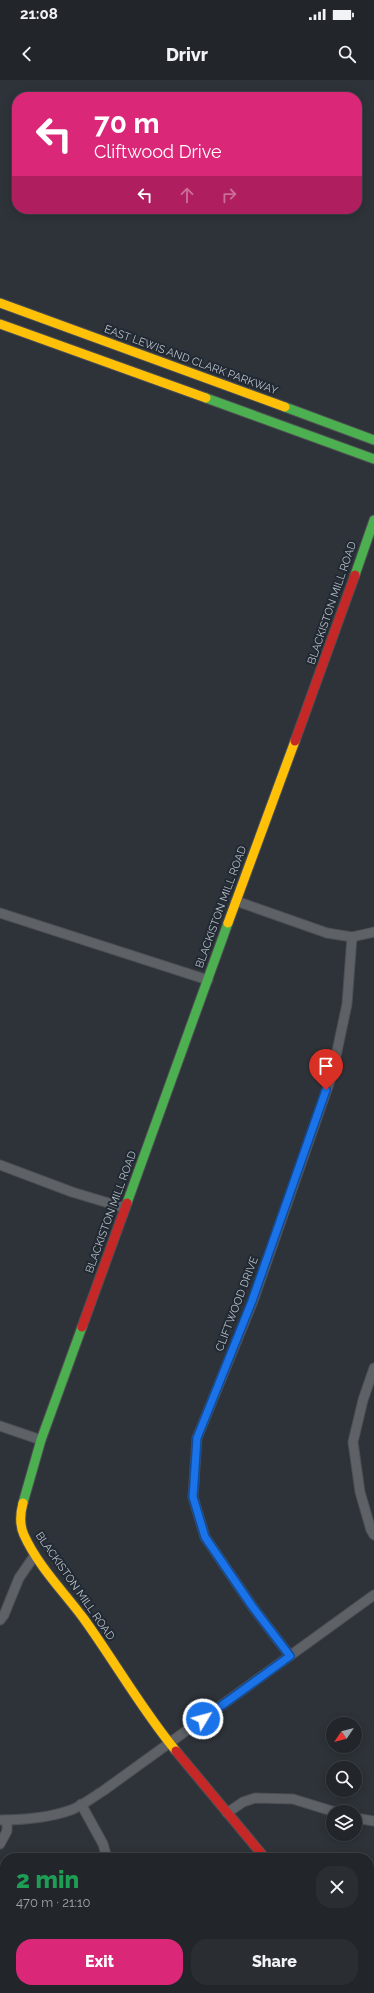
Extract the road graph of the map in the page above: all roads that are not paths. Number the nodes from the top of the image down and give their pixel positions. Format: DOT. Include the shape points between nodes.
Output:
graph roads {
  1 [pos="0,303"];
  2 [pos="0,324"];
  3 [pos="374,440"];
  4 [pos="374,459"];
  5 [pos="374,520"];
  6 [pos="236,901"];
  7 [pos="0,913"];
  8 [pos="374,932"];
  9 [pos="352,938"];
  10 [pos="208,980"];
  11 [pos="0,1166"];
  12 [pos="125,1208"];
  13 [pos="374,1368"];
  14 [pos="0,1426"];
  15 [pos="41,1440"];
  16 [pos="374,1534"];
  17 [pos="35,1555"];
  18 [pos="374,1596"];
  19 [pos="0,1620"];
  20 [pos="290,1656"];
  21 [pos="170,1743"];
  22 [pos="81,1804"];
  23 [pos="326,1809"];
  24 [pos="227,1813"];
  25 [pos="362,1819"];
  26 [pos="3,1820"];
  27 [pos="374,1821"];
  28 [pos="0,1844"];
  29 [pos="106,1853"];
  30 [pos="261,1853"];
  1 -- 3 [label="main road, EAST LEWIS AND CLARK PARKWAY"];
  2 -- 4 [label="main road"];
  5 -- 6 [label="main road, BLACKISTON MILL ROAD" via="312,698"];
  6 -- 9 [label="street" via="327,933"];
  6 -- 10 [label="main road, BLACKISTON MILL ROAD"];
  7 -- 10 [label="street"];
  8 -- 9 [label="street"];
  9 -- 20 [label="street, CLIFTWOOD DRIVE" via="347,1004 332,1075 252,1301 197,1438 193,1497 205,1537"];
  10 -- 12 [label="main road, BLACKISTON MILL ROAD"];
  11 -- 12 [label="street"];
  12 -- 15 [label="main road, BLACKISTON MILL ROAD"];
  13 -- 16 [label="street" via="353,1442 360,1492"];
  14 -- 15 [label="street"];
  15 -- 17 [label="main road, BLACKISTON MILL ROAD" via="20,1516 24,1535"];
  17 -- 19 [label="street" via="19,1578"];
  17 -- 21 [label="main road, BLACKISTON MILL ROAD"];
  18 -- 20 [label="street"];
  20 -- 21 [label="street"];
  21 -- 22 [label="street"];
  21 -- 24 [label="main road, BLACKISTON MILL ROAD"];
  22 -- 26 [label="street" via="72,1810 32,1819"];
  22 -- 29 [label="street"];
  23 -- 24 [label="street" via="293,1799 255,1798 243,1802"];
  24 -- 30 [label="main road, BLACKISTON MILL ROAD"];
  25 -- 27 [label="street"];
  26 -- 28 [label="street" via="7,1831"];
}
